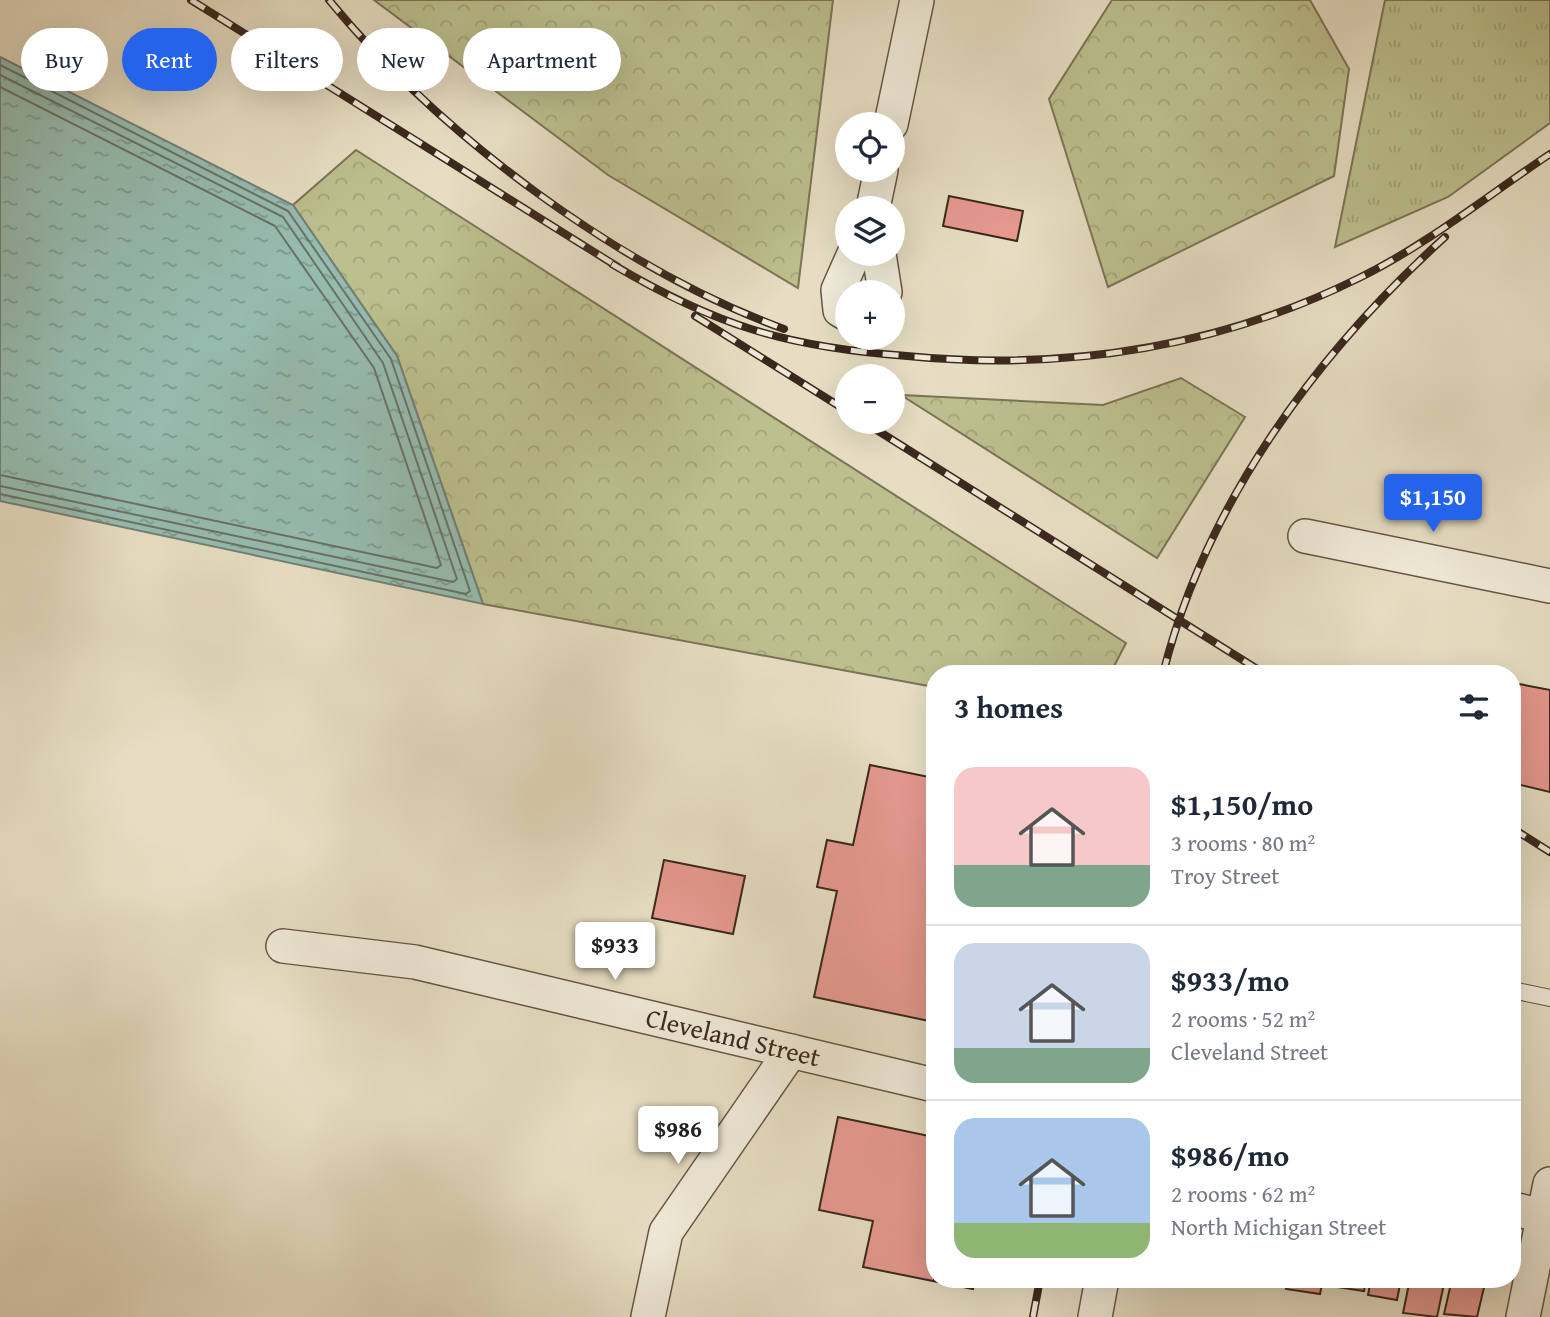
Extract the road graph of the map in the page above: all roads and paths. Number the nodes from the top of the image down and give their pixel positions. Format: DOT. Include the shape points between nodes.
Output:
graph roads {
  1 [pos="917,0"];
  2 [pos="894,112"];
  3 [pos="1305,536"];
  4 [pos="1550,586"];
  5 [pos="283,946"];
  6 [pos="1521,992"];
  7 [pos="1550,998"];
  8 [pos="791,1051"];
  9 [pos="926,1083"];
  10 [pos="1539,1206"];
  11 [pos="1100,1288"];
  12 [pos="648,1317"];
  13 [pos="1095,1317"];
  14 [pos="1523,1317"];
  1 -- 2 [label="street"];
  3 -- 4 [label="street"];
  5 -- 8 [label="street, Cleveland Street" via="415,962"];
  6 -- 7 [label="lane"];
  8 -- 9 [label="street, Cleveland Street"];
  8 -- 12 [label="street" via="666,1232"];
  10 -- 14 [label="street"];
  11 -- 13 [label="street"];
}
